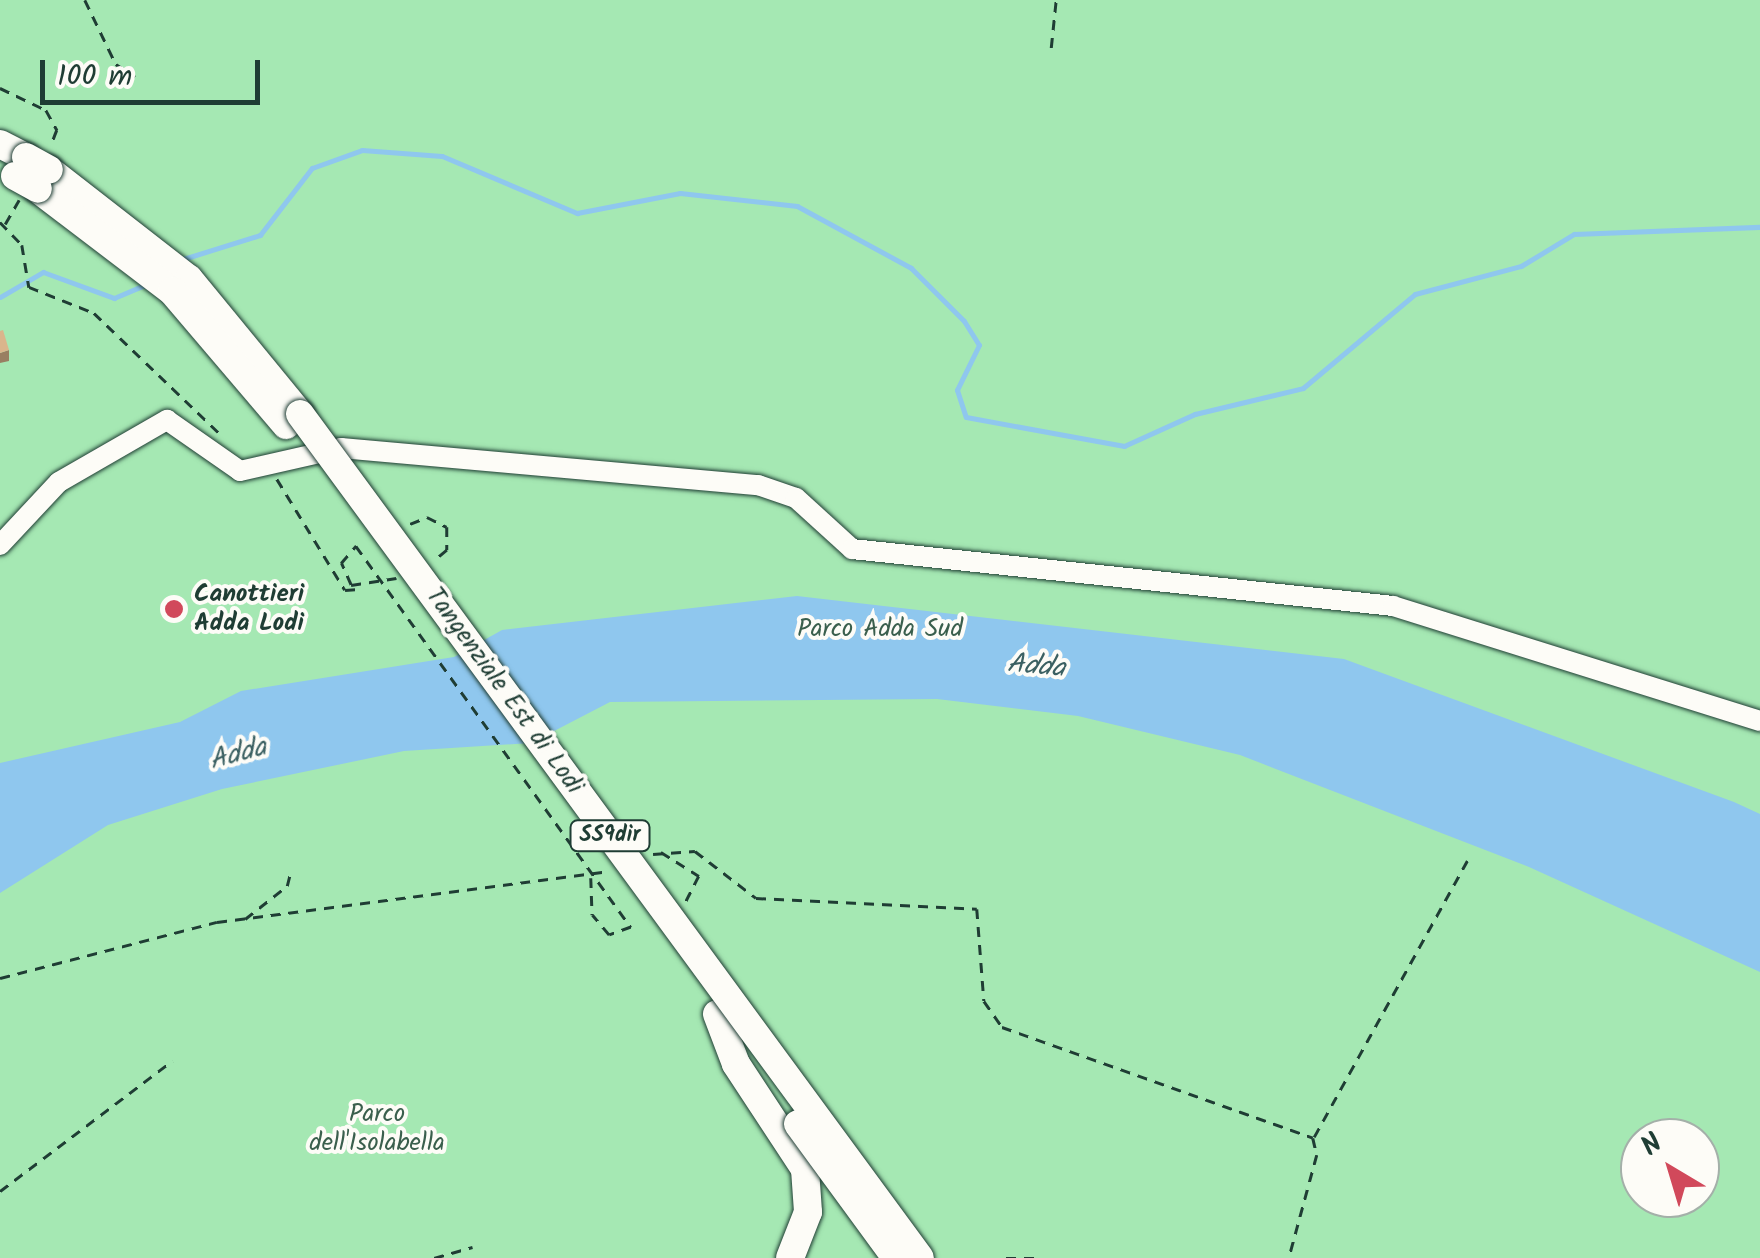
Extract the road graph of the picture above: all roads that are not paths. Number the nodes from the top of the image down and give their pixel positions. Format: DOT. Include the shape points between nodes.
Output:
graph roads {
  1 [pos="0,144"];
  2 [pos="26,172"];
  3 [pos="293,420"];
  4 [pos="0,545"];
  5 [pos="1760,721"];
  6 [pos="718,1014"];
  7 [pos="790,1258"];
  8 [pos="896,1258"];
  9 [pos="920,1258"];
  1 -- 2 [label="highway, SS9dir"];
  2 -- 3 [label="highway, SS9dir" via="166,272"];
  3 -- 6 [label="highway, Tangenziale Est di Lodi / SS9dir"];
  3 -- 9 [label="highway, Tangenziale Est di Lodi / SS9dir, bridge"];
  4 -- 5 [label="street" via="59,482 158,420 176,422 234,470 366,449 758,485 796,498 852,549 1392,606"];
  6 -- 7 [label="highway" via="736,1064 806,1169 808,1212"];
  6 -- 8 [label="highway, Tangenziale Est di Lodi / SS9dir, bridge"];
}
